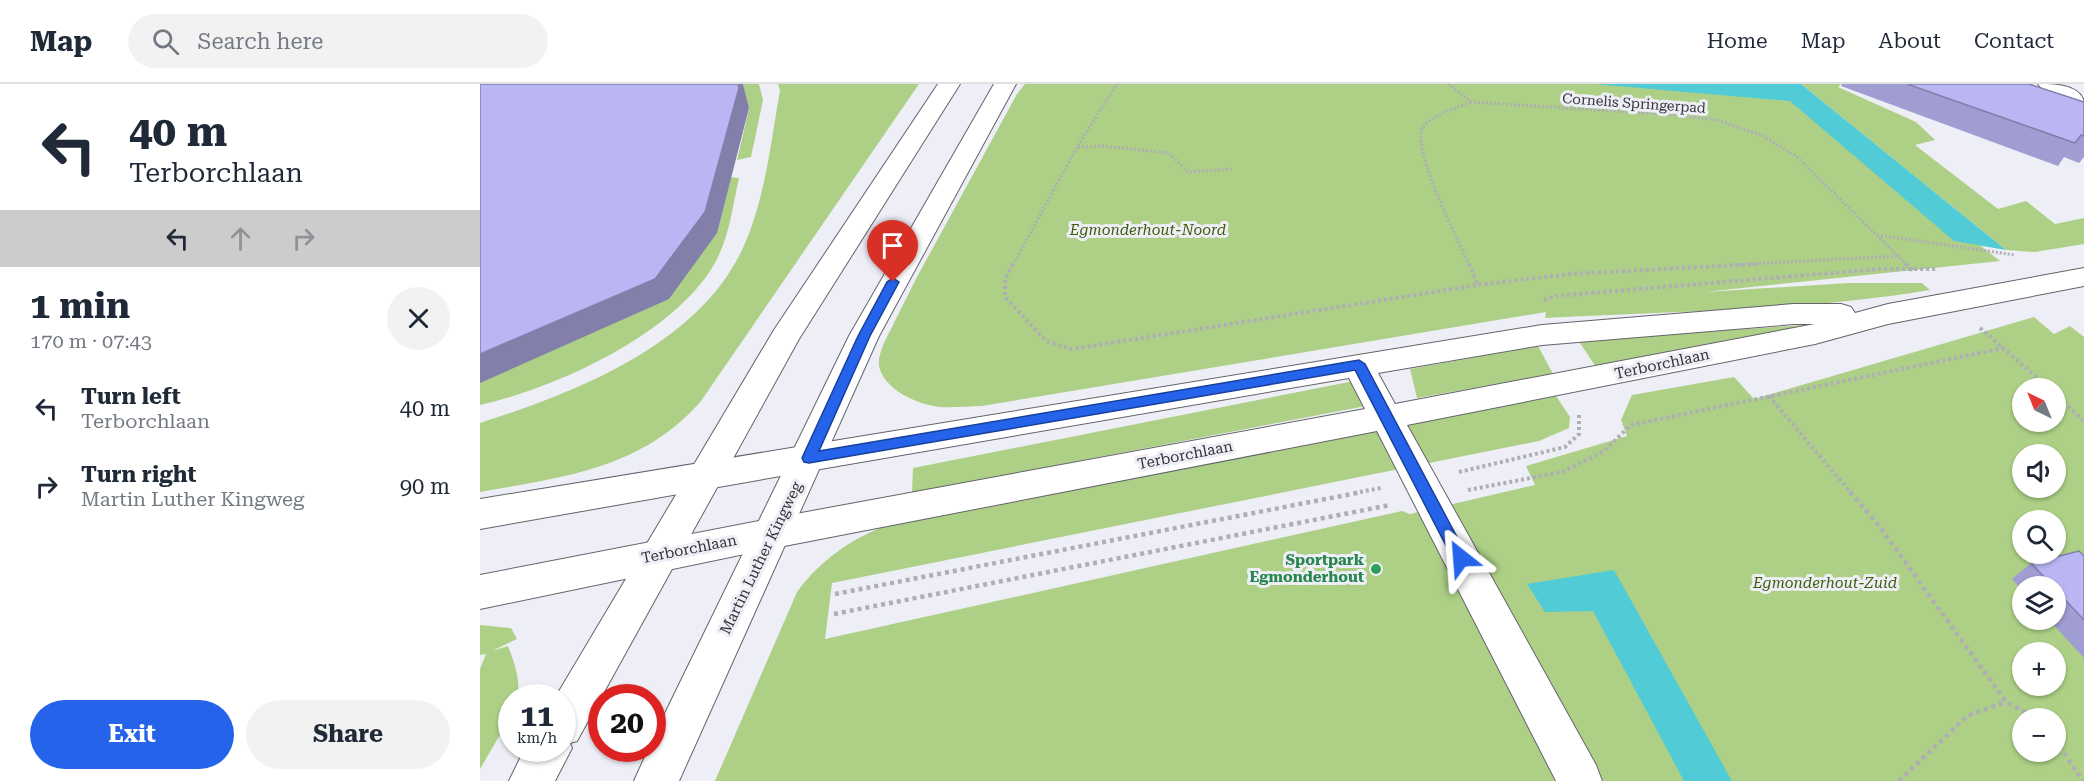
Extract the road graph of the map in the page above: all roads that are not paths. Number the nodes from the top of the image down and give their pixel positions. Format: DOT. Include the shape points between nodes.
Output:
graph roads {
  1 [pos="949,84"];
  2 [pos="1005,84"];
  3 [pos="2049,84"];
  4 [pos="2074,99"];
  5 [pos="2084,277"];
  6 [pos="1888,314"];
  7 [pos="1359,364"];
  8 [pos="1385,418"];
  9 [pos="809,458"];
  10 [pos="705,476"];
  11 [pos="480,514"];
  12 [pos="774,533"];
  13 [pos="659,555"];
  14 [pos="480,592"];
  15 [pos="576,701"];
  16 [pos="542,762"];
  17 [pos="531,781"];
  18 [pos="656,781"];
  19 [pos="1580,781"];
  1 -- 10 [label="main road" via="785,337"];
  2 -- 9 [label="main road, Martin Luther Kingweg" via="864,336"];
  3 -- 4 [label="main road"];
  5 -- 6 [label="main road, Terborchlaan"];
  6 -- 7 [label="main road, Terborchlaan" via="1794,314 1542,334"];
  6 -- 8 [label="main road, Terborchlaan" via="1815,334"];
  7 -- 8 [label="main road"];
  7 -- 9 [label="main road, Terborchlaan"];
  8 -- 12 [label="main road, Terborchlaan"];
  8 -- 19 [label="main road"];
  9 -- 10 [label="main road, Terborchlaan"];
  9 -- 12 [label="main road, Martin Luther Kingweg"];
  10 -- 11 [label="main road, Terborchlaan"];
  10 -- 13 [label="main road"];
  12 -- 13 [label="main road, Terborchlaan"];
  12 -- 18 [label="main road, Martin Luther Kingweg"];
  13 -- 14 [label="main road, Terborchlaan"];
  13 -- 15 [label="main road"];
  16 -- 17 [label="main road"];
}
